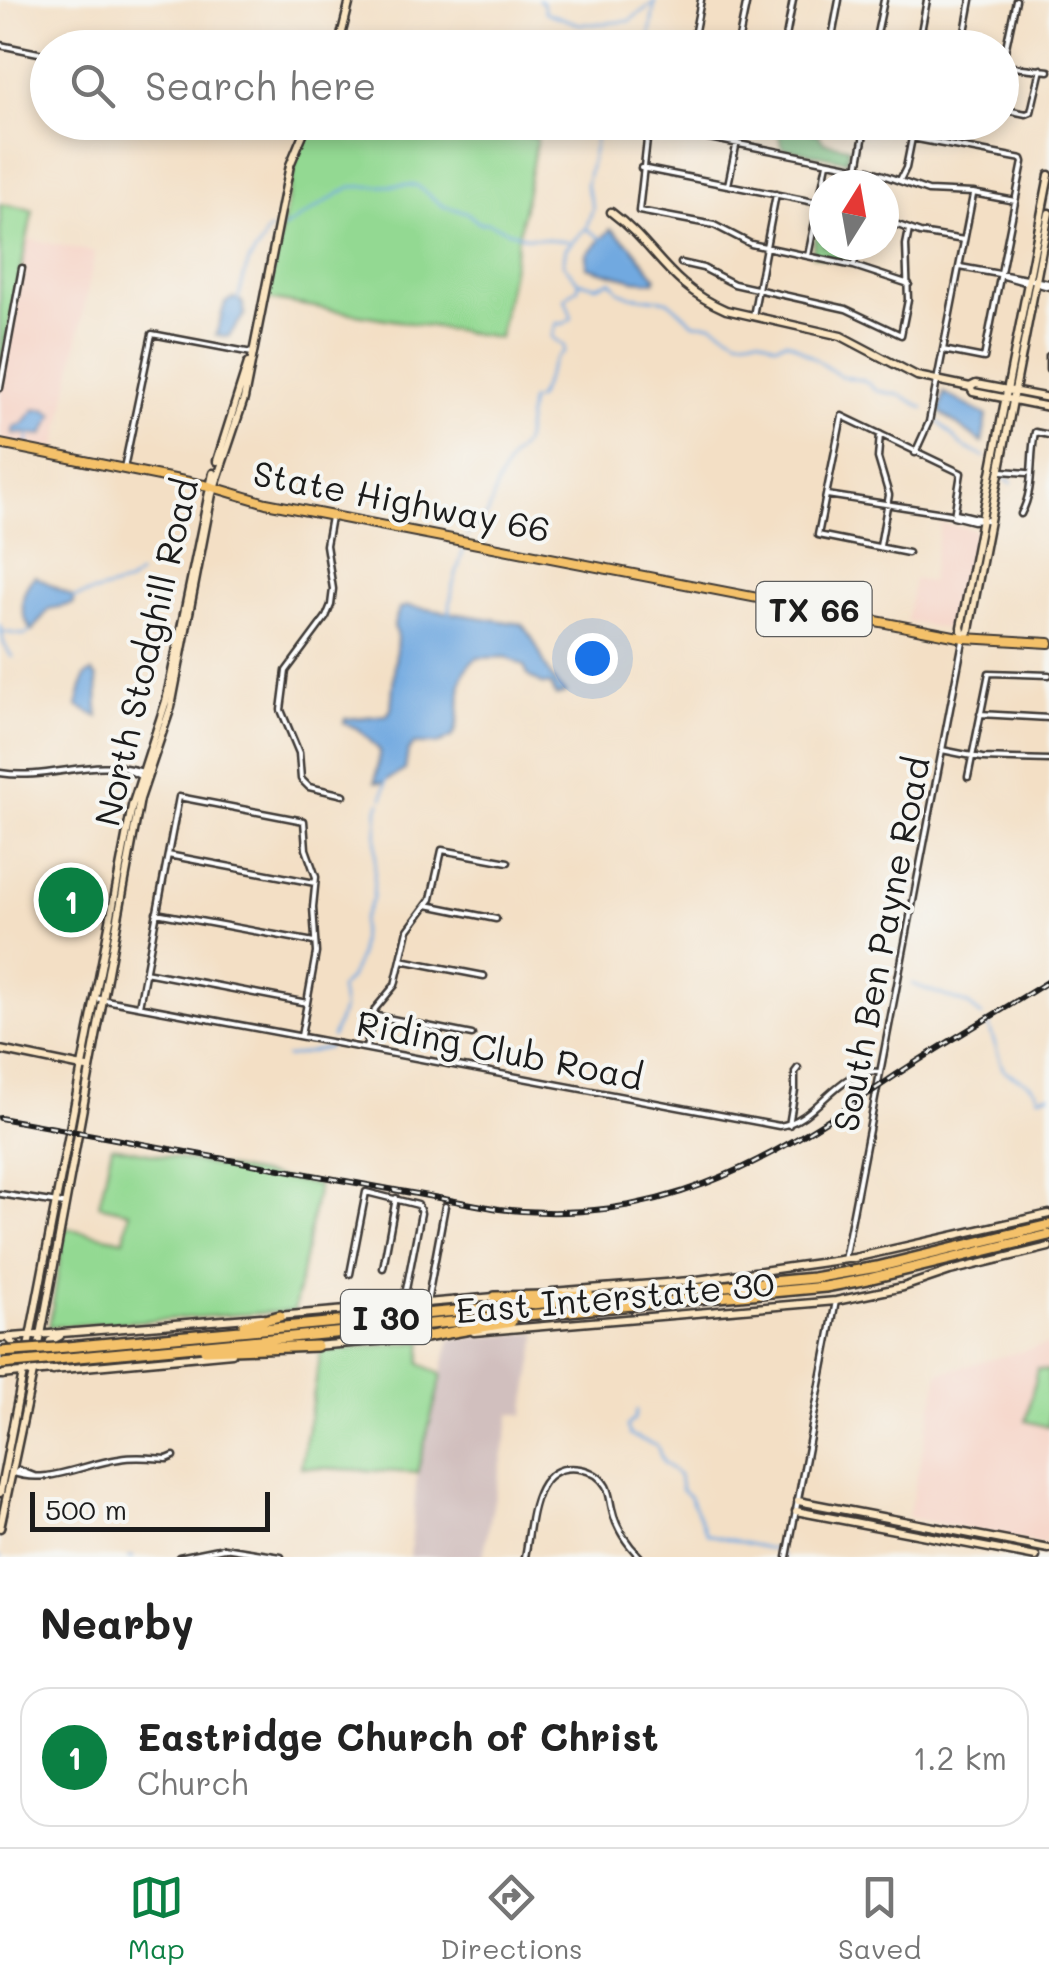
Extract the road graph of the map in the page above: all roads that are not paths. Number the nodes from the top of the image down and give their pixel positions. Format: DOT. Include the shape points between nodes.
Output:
graph roads {
  1 [pos="350,0"];
  2 [pos="701,0"];
  3 [pos="746,0"];
  4 [pos="794,0"];
  5 [pos="839,0"];
  6 [pos="884,0"];
  7 [pos="927,0"];
  8 [pos="971,0"];
  9 [pos="1016,0"];
  10 [pos="342,30"];
  11 [pos="698,30"];
  12 [pos="740,30"];
  13 [pos="788,30"];
  14 [pos="833,30"];
  15 [pos="878,30"];
  16 [pos="921,30"];
  17 [pos="965,30"];
  18 [pos="1010,30"];
  19 [pos="0,44"];
  20 [pos="30,51"];
  21 [pos="1019,67"];
  22 [pos="1040,69"];
  23 [pos="1049,70"];
  24 [pos="1019,111"];
  25 [pos="300,140"];
  26 [pos="647,140"];
  27 [pos="714,140"];
  28 [pos="737,140"];
  29 [pos="864,140"];
  30 [pos="911,140"];
  31 [pos="922,140"];
  32 [pos="736,144"];
  33 [pos="827,162"];
  34 [pos="641,168"];
  35 [pos="858,168"];
  36 [pos="826,170"];
  37 [pos="1049,175"];
  38 [pos="900,180"];
  39 [pos="728,185"];
  40 [pos="974,193"];
  41 [pos="776,194"];
  42 [pos="809,201"];
  43 [pos="1015,201"];
  44 [pos="611,212"];
  45 [pos="1049,213"];
  46 [pos="899,226"];
  47 [pos="909,230"];
  48 [pos="964,240"];
  49 [pos="767,248"];
  50 [pos="809,252"];
  51 [pos="808,256"];
  52 [pos="856,260"];
  53 [pos="681,263"];
  54 [pos="854,266"];
  55 [pos="959,267"];
  56 [pos="22,268"];
  57 [pos="1000,275"];
  58 [pos="1032,281"];
  59 [pos="909,284"];
  60 [pos="1049,285"];
  61 [pos="758,290"];
  62 [pos="753,316"];
  63 [pos="944,350"];
  64 [pos="252,352"];
  65 [pos="1049,356"];
  66 [pos="1048,370"];
  67 [pos="938,382"];
  68 [pos="0,388"];
  69 [pos="1011,395"];
  70 [pos="1049,398"];
  71 [pos="1049,407"];
  72 [pos="880,434"];
  73 [pos="1049,435"];
  74 [pos="0,444"];
  75 [pos="915,453"];
  76 [pos="124,468"];
  77 [pos="996,470"];
  78 [pos="1029,472"];
  79 [pos="211,487"];
  80 [pos="826,495"];
  81 [pos="888,506"];
  82 [pos="953,514"];
  83 [pos="1021,514"];
  84 [pos="331,516"];
  85 [pos="986,521"];
  86 [pos="880,548"];
  87 [pos="908,553"];
  88 [pos="964,638"];
  89 [pos="1049,643"];
  90 [pos="1049,675"];
  91 [pos="980,714"];
  92 [pos="1049,718"];
  93 [pos="942,750"];
  94 [pos="972,756"];
  95 [pos="1049,760"];
  96 [pos="0,773"];
  97 [pos="143,775"];
  98 [pos="968,777"];
  99 [pos="344,795"];
  100 [pos="168,855"];
  101 [pos="508,862"];
  102 [pos="316,884"];
  103 [pos="427,905"];
  104 [pos="156,914"];
  105 [pos="496,920"];
  106 [pos="316,942"];
  107 [pos="401,960"];
  108 [pos="145,972"];
  109 [pos="484,976"];
  110 [pos="98,998"];
  111 [pos="307,1003"];
  112 [pos="139,1006"];
  113 [pos="372,1015"];
  114 [pos="472,1035"];
  115 [pos="300,1036"];
  116 [pos="366,1049"];
  117 [pos="0,1050"];
  118 [pos="86,1068"];
  119 [pos="798,1068"];
  120 [pos="880,1072"];
  121 [pos="789,1125"];
  122 [pos="0,1194"];
  123 [pos="396,1198"];
  124 [pos="60,1203"];
  125 [pos="445,1206"];
  126 [pos="1049,1219"];
  127 [pos="1049,1236"];
  128 [pos="1049,1247"];
  129 [pos="844,1260"];
  130 [pos="383,1268"];
  131 [pos="350,1274"];
  132 [pos="636,1296"];
  133 [pos="496,1297"];
  134 [pos="836,1301"];
  135 [pos="428,1303"];
  136 [pos="402,1305"];
  137 [pos="592,1309"];
  138 [pos="280,1316"];
  139 [pos="66,1333"];
  140 [pos="31,1336"];
  141 [pos="40,1336"];
  142 [pos="425,1337"];
  143 [pos="3,1338"];
  144 [pos="137,1341"];
  145 [pos="317,1346"];
  146 [pos="1,1352"];
  147 [pos="56,1353"];
  148 [pos="122,1353"];
  149 [pos="1,1370"];
  150 [pos="56,1372"];
  151 [pos="27,1374"];
  152 [pos="18,1398"];
  153 [pos="174,1456"];
  154 [pos="14,1472"];
  155 [pos="0,1492"];
  156 [pos="798,1501"];
  157 [pos="796,1510"];
  158 [pos="0,1528"];
  159 [pos="1049,1550"];
  160 [pos="636,1556"];
  161 [pos="179,1557"];
  162 [pos="281,1557"];
  163 [pos="525,1557"];
  164 [pos="787,1557"];
  165 [pos="1036,1557"];
  1 -- 10 [label="main road"];
  2 -- 11 [label="street"];
  3 -- 12 [label="street"];
  4 -- 13 [label="street"];
  5 -- 14 [label="street"];
  6 -- 15 [label="street"];
  7 -- 16 [label="street"];
  8 -- 17 [label="street"];
  9 -- 18 [label="street"];
  19 -- 20 [label="street"];
  21 -- 22 [label="street"];
  22 -- 23 [label="street"];
  22 -- 24 [label="street" via="1030,113"];
  25 -- 64 [label="main road, North Stodghill Road"];
  26 -- 34 [label="street"];
  27 -- 32 [label="street"];
  28 -- 32 [label="street"];
  29 -- 35 [label="street"];
  30 -- 38 [label="street"];
  31 -- 43 [label="street" via="1022,159"];
  32 -- 33 [label="street"];
  32 -- 39 [label="street"];
  33 -- 35 [label="street"];
  33 -- 36 [label="street"];
  34 -- 39 [label="street"];
  34 -- 49 [label="street" via="637,209 718,226"];
  35 -- 38 [label="street"];
  37 -- 58 [label="main road"];
  38 -- 40 [label="street" via="937,192"];
  39 -- 41 [label="street"];
  40 -- 43 [label="street"];
  40 -- 48 [label="street"];
  41 -- 42 [label="street"];
  41 -- 49 [label="street"];
  43 -- 57 [label="street"];
  44 -- 62 [label="main road" via="684,287 710,304"];
  45 -- 58 [label="main road"];
  46 -- 47 [label="street"];
  47 -- 48 [label="street"];
  47 -- 59 [label="street"];
  48 -- 55 [label="street"];
  49 -- 51 [label="street"];
  49 -- 61 [label="street"];
  50 -- 51 [label="street"];
  51 -- 54 [label="street"];
  52 -- 54 [label="street"];
  53 -- 61 [label="street"];
  54 -- 59 [label="street"];
  55 -- 57 [label="street"];
  55 -- 63 [label="street"];
  56 -- 68 [label="street"];
  57 -- 58 [label="street"];
  57 -- 63 [label="street" via="984,358"];
  58 -- 60 [label="street"];
  58 -- 69 [label="main road"];
  59 -- 61 [label="street" via="901,335 846,308"];
  61 -- 62 [label="street"];
  62 -- 67 [label="main road" via="842,336"];
  63 -- 67 [label="street"];
  64 -- 76 [label="street" via="152,334"];
  64 -- 79 [label="main road, North Stodghill Road"];
  65 -- 66 [label="street"];
  67 -- 69 [label="main road"];
  67 -- 75 [label="street"];
  69 -- 70 [label="main road"];
  69 -- 71 [label="main road"];
  69 -- 77 [label="main road"];
  72 -- 75 [label="street"];
  72 -- 80 [label="street" via="842,416"];
  72 -- 81 [label="street"];
  73 -- 78 [label="street" via="1034,432"];
  74 -- 76 [label="main road, TX 66"];
  75 -- 82 [label="street" via="961,473"];
  76 -- 79 [label="main road, TX 66"];
  77 -- 78 [label="street"];
  77 -- 85 [label="main road"];
  78 -- 83 [label="street" via="1030,494"];
  79 -- 84 [label="main road, State Highway 66 / TX 66"];
  79 -- 97 [label="main road, North Stodghill Road" via="166,701"];
  80 -- 81 [label="street"];
  80 -- 86 [label="street" via="818,535"];
  81 -- 82 [label="street"];
  81 -- 86 [label="street"];
  82 -- 85 [label="street"];
  84 -- 88 [label="main road, State Highway 66 / TX 66"];
  84 -- 99 [label="street" via="326,545 332,605 292,660 282,718 299,753 301,779 309,788"];
  85 -- 88 [label="main road"];
  86 -- 87 [label="street"];
  88 -- 89 [label="main road, TX 66"];
  88 -- 93 [label="street, South Ben Payne Road"];
  90 -- 91 [label="street" via="988,673"];
  91 -- 92 [label="street"];
  91 -- 94 [label="street"];
  93 -- 94 [label="street"];
  93 -- 120 [label="street, South Ben Payne Road"];
  94 -- 95 [label="street"];
  94 -- 98 [label="street"];
  96 -- 97 [label="street" via="38,776 99,764"];
  97 -- 110 [label="main road, North Stodghill Road"];
  100 -- 102 [label="street"];
  100 -- 102 [label="street" via="179,797 304,821"];
  100 -- 104 [label="street"];
  101 -- 103 [label="street" via="442,850"];
  102 -- 106 [label="street"];
  103 -- 105 [label="street"];
  103 -- 107 [label="street" via="412,921"];
  104 -- 106 [label="street"];
  104 -- 108 [label="street"];
  106 -- 111 [label="street"];
  107 -- 109 [label="street"];
  107 -- 113 [label="street" via="395,985"];
  108 -- 111 [label="street"];
  108 -- 112 [label="street"];
  110 -- 112 [label="street, Riding Club Road"];
  110 -- 118 [label="main road, North Stodghill Road"];
  111 -- 115 [label="street"];
  112 -- 115 [label="street, Riding Club Road"];
  113 -- 114 [label="street"];
  113 -- 116 [label="street"];
  115 -- 116 [label="street, Riding Club Road"];
  116 -- 121 [label="street, Riding Club Road"];
  117 -- 118 [label="main road"];
  118 -- 124 [label="main road, North Stodghill Road"];
  119 -- 121 [label="street"];
  120 -- 121 [label="street" via="857,1073"];
  120 -- 129 [label="street, South Ben Payne Road"];
  122 -- 124 [label="street"];
  123 -- 130 [label="street"];
  123 -- 131 [label="street" via="366,1192"];
  123 -- 136 [label="street" via="421,1211"];
  124 -- 140 [label="main road"];
  124 -- 141 [label="main road"];
  125 -- 135 [label="street"];
  126 -- 129 [label="main road, East Interstate 30"];
  126 -- 132 [label="highway, I 30" via="914,1258 813,1278"];
  127 -- 137 [label="highway, I 30" via="840,1284"];
  128 -- 134 [label="main road, East Interstate 30"];
  129 -- 133 [label="main road, East Interstate 30"];
  132 -- 133 [label="highway"];
  132 -- 144 [label="highway, I 30"];
  133 -- 135 [label="main road, East Interstate 30"];
  134 -- 142 [label="main road, East Interstate 30"];
  134 -- 156 [label="street"];
  135 -- 136 [label="main road, East Interstate 30"];
  136 -- 138 [label="main road, East Interstate 30"];
  137 -- 142 [label="highway"];
  137 -- 148 [label="highway, I 30"];
  138 -- 139 [label="main road, East Interstate 30"];
  138 -- 144 [label="highway"];
  139 -- 141 [label="main road, East Interstate 30"];
  139 -- 150 [label="main road" via="50,1341 45,1355 44,1365"];
  140 -- 141 [label="main road, East Interstate 30"];
  140 -- 143 [label="main road, East Interstate 30"];
  140 -- 151 [label="main road"];
  141 -- 151 [label="main road"];
  142 -- 145 [label="main road, East Interstate 30"];
  143 -- 149 [label="main road" via="17,1345 18,1357 14,1368"];
  144 -- 147 [label="highway, I 30"];
  145 -- 148 [label="highway"];
  145 -- 150 [label="main road, East Interstate 30"];
  146 -- 147 [label="highway, I 30, bridge"];
  147 -- 148 [label="highway, I 30"];
  147 -- 149 [label="highway, I 30, bridge"];
  149 -- 151 [label="main road, East Interstate 30"];
  149 -- 152 [label="main road" via="16,1385"];
  150 -- 151 [label="main road, East Interstate 30"];
  151 -- 152 [label="main road"];
  151 -- 154 [label="main road"];
  152 -- 155 [label="main road"];
  153 -- 154 [label="street" via="117,1459 30,1478"];
  154 -- 158 [label="main road"];
  156 -- 157 [label="street"];
  156 -- 159 [label="main road"];
  157 -- 164 [label="street"];
  157 -- 165 [label="main road"];
  160 -- 163 [label="street" via="602,1480 564,1468 540,1487"];
  161 -- 162 [label="street" via="224,1548"];
}
